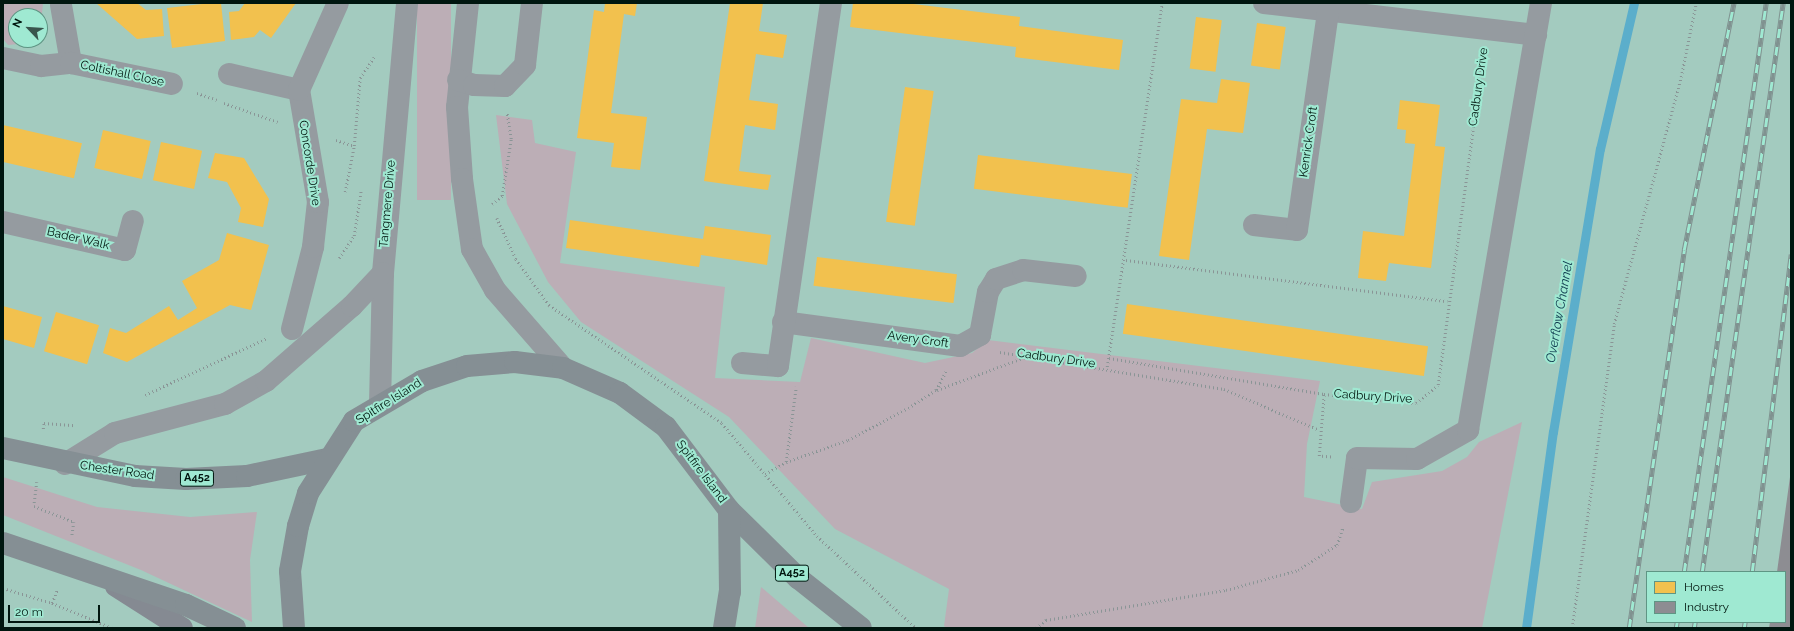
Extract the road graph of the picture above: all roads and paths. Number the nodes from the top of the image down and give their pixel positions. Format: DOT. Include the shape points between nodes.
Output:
graph roads {
  1 [pos="338,3"];
  2 [pos="407,3"];
  3 [pos="468,3"];
  4 [pos="532,3"];
  5 [pos="831,3"];
  6 [pos="1162,3"];
  7 [pos="1264,3"];
  8 [pos="1540,3"];
  9 [pos="1696,3"];
  10 [pos="61,5"];
  11 [pos="1328,12"];
  12 [pos="1488,27"];
  13 [pos="1536,35"];
  14 [pos="375,49"];
  15 [pos="3,58"];
  16 [pos="71,63"];
  17 [pos="229,74"];
  18 [pos="458,80"];
  19 [pos="172,84"];
  20 [pos="299,90"];
  21 [pos="304,131"];
  22 [pos="354,146"];
  23 [pos="343,200"];
  24 [pos="133,221"];
  25 [pos="3,222"];
  26 [pos="1254,226"];
  27 [pos="1126,260"];
  28 [pos="383,273"];
  29 [pos="1076,276"];
  30 [pos="1447,301"];
  31 [pos="783,322"];
  32 [pos="292,329"];
  33 [pos="960,346"];
  34 [pos="1030,355"];
  35 [pos="1109,358"];
  36 [pos="742,363"];
  37 [pos="1108,367"];
  38 [pos="562,368"];
  39 [pos="797,378"];
  40 [pos="936,390"];
  41 [pos="1324,394"];
  42 [pos="141,397"];
  43 [pos="380,405"];
  44 [pos="83,426"];
  45 [pos="1319,430"];
  46 [pos="3,448"];
  47 [pos="1319,456"];
  48 [pos="39,458"];
  49 [pos="327,459"];
  50 [pos="786,462"];
  51 [pos="65,464"];
  52 [pos="765,474"];
  53 [pos="1351,502"];
  54 [pos="729,510"];
  55 [pos="3,543"];
  56 [pos="67,564"];
  57 [pos="96,573"];
  58 [pos="3,588"];
  59 [pos="52,603"];
  60 [pos="112,628"];
  61 [pos="182,628"];
  62 [pos="235,628"];
  63 [pos="294,628"];
  64 [pos="724,628"];
  65 [pos="862,628"];
  66 [pos="1036,628"];
  67 [pos="1572,628"];
  1 -- 20 [label="street"];
  2 -- 28 [label="street, Tangmere Drive"];
  3 -- 18 [label="street"];
  4 -- 18 [label="street" via="525,65 506,86 474,85"];
  5 -- 31 [label="street"];
  6 -- 27 [label="path"];
  7 -- 11 [label="street"];
  8 -- 13 [label="street"];
  9 -- 67 [label="path" via="1681,77 1614,324"];
  10 -- 16 [label="street, Coltishall Close"];
  11 -- 12 [label="street"];
  11 -- 26 [label="street, Kenrick Croft" via="1297,230"];
  12 -- 13 [label="street"];
  12 -- 30 [label="path, Cadbury Drive"];
  13 -- 53 [label="street" via="1468,430 1417,459 1357,458"];
  14 -- 22 [label="path" via="374,57 360,78"];
  15 -- 16 [label="street, Coltishall Close" via="41,66"];
  16 -- 19 [label="street, Coltishall Close"];
  17 -- 20 [label="street"];
  18 -- 38 [label="street" via="462,179 472,248 495,290"];
  19 -- 21 [label="path"];
  20 -- 21 [label="street, Concorde Drive"];
  21 -- 22 [label="path"];
  21 -- 32 [label="street, Concorde Drive" via="318,202 313,247"];
  22 -- 23 [label="path"];
  24 -- 25 [label="street, Bader Walk" via="125,250"];
  27 -- 30 [label="path"];
  27 -- 35 [label="path"];
  28 -- 43 [label="street, Tangmere Drive"];
  28 -- 51 [label="street" via="352,306 266,380 225,404 115,433"];
  29 -- 33 [label="street, Avery Croft" via="1023,270 996,279 988,292 980,335"];
  30 -- 41 [label="path, Cadbury Drive" via="1438,385 1416,403"];
  31 -- 33 [label="street, Avery Croft"];
  31 -- 36 [label="street" via="778,366"];
  32 -- 42 [label="path"];
  33 -- 34 [label="path, Cadbury Drive"];
  33 -- 40 [label="path"];
  34 -- 37 [label="path, Cadbury Drive"];
  34 -- 40 [label="path"];
  35 -- 37 [label="path"];
  35 -- 41 [label="path"];
  37 -- 45 [label="path, Cadbury Drive" via="1224,389"];
  38 -- 43 [label="highway, Spitfire Island" via="515,362 467,366 422,381"];
  38 -- 54 [label="highway, Spitfire Island" via="620,393 666,427"];
  39 -- 50 [label="path"];
  40 -- 50 [label="path" via="848,440"];
  41 -- 45 [label="path, Cadbury Drive"];
  43 -- 49 [label="highway, Spitfire Island" via="354,421"];
  44 -- 48 [label="path" via="44,423"];
  45 -- 47 [label="path"];
  46 -- 48 [label="highway, Chester Road / A452"];
  48 -- 51 [label="highway, Chester Road / A452"];
  48 -- 56 [label="path" via="34,506 74,522"];
  49 -- 51 [label="highway, Chester Road / A452" via="247,476 186,479 135,476"];
  49 -- 63 [label="highway, Spitfire Island" via="308,493 298,526 290,571"];
  50 -- 52 [label="path"];
  53 -- 66 [label="path" via="1337,545 1298,570 1226,590 1046,620"];
  54 -- 64 [label="highway, Spitfire Island" via="730,592"];
  54 -- 65 [label="highway, A452" via="798,578"];
  55 -- 56 [label="highway"];
  56 -- 57 [label="highway"];
  56 -- 59 [label="path"];
  57 -- 61 [label="main road"];
  57 -- 62 [label="highway" via="186,605"];
  58 -- 59 [label="path"];
  59 -- 60 [label="path"];
}
